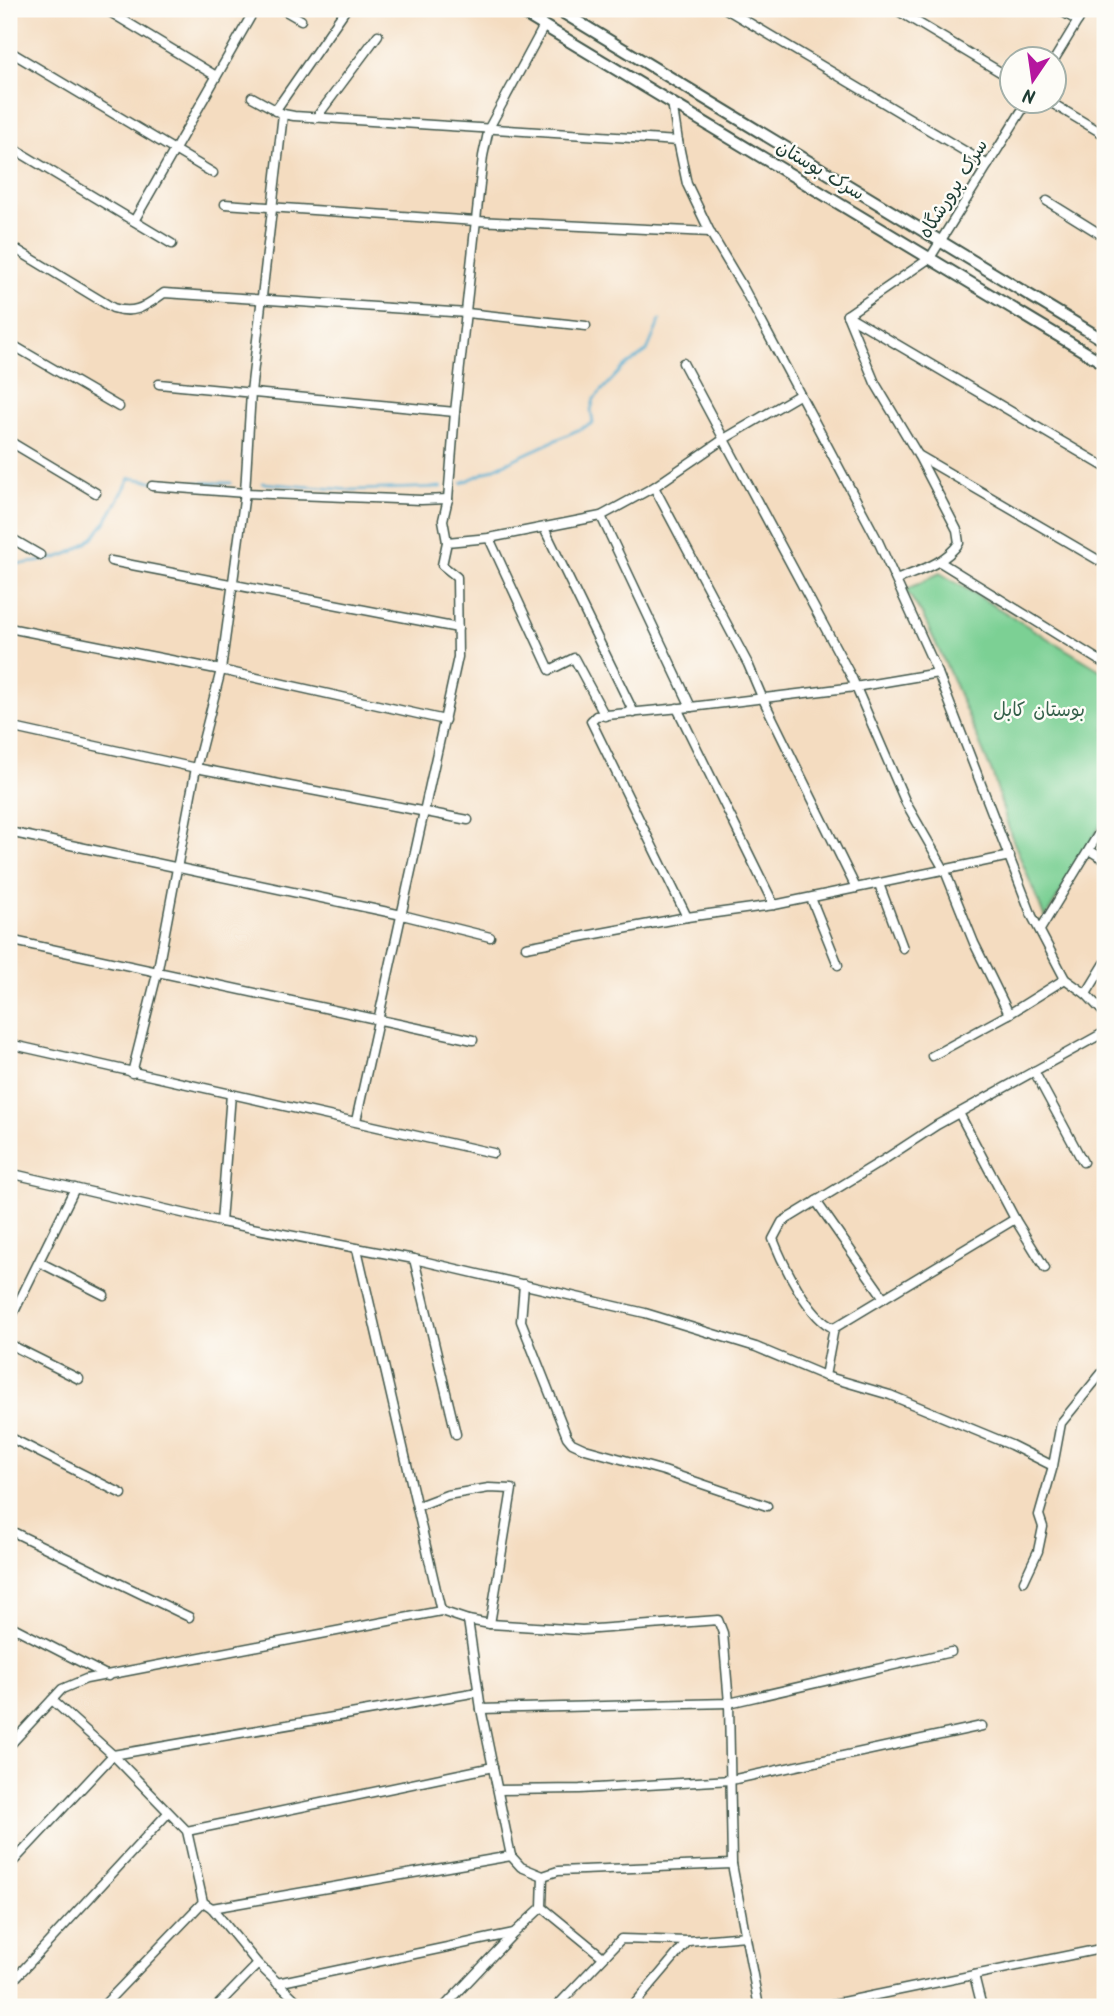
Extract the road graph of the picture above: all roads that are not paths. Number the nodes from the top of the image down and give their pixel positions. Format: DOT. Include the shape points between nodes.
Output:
graph roads {
  1 [pos="105,9"];
  2 [pos="255,9"];
  3 [pos="282,9"];
  4 [pos="346,9"];
  5 [pos="516,9"];
  6 [pos="557,9"];
  7 [pos="726,9"];
  8 [pos="895,9"];
  9 [pos="1058,9"];
  10 [pos="1085,9"];
  11 [pos="301,20"];
  12 [pos="1078,21"];
  13 [pos="544,26"];
  14 [pos="378,35"];
  15 [pos="1063,46"];
  16 [pos="9,51"];
  17 [pos="998,70"];
  18 [pos="216,76"];
  19 [pos="252,97"];
  20 [pos="672,102"];
  21 [pos="279,112"];
  22 [pos="1068,113"];
  23 [pos="1018,116"];
  24 [pos="316,118"];
  25 [pos="489,128"];
  26 [pos="1105,135"];
  27 [pos="678,141"];
  28 [pos="9,146"];
  29 [pos="175,150"];
  30 [pos="988,165"];
  31 [pos="213,173"];
  32 [pos="1047,201"];
  33 [pos="225,204"];
  34 [pos="271,208"];
  35 [pos="134,221"];
  36 [pos="476,221"];
  37 [pos="710,232"];
  38 [pos="1105,237"];
  39 [pos="940,242"];
  40 [pos="172,244"];
  41 [pos="9,246"];
  42 [pos="930,258"];
  43 [pos="261,298"];
  44 [pos="467,313"];
  45 [pos="847,315"];
  46 [pos="586,326"];
  47 [pos="1105,341"];
  48 [pos="9,343"];
  49 [pos="683,363"];
  50 [pos="1105,365"];
  51 [pos="159,384"];
  52 [pos="251,392"];
  53 [pos="799,395"];
  54 [pos="119,407"];
  55 [pos="455,412"];
  56 [pos="724,439"];
  57 [pos="9,441"];
  58 [pos="918,455"];
  59 [pos="1105,467"];
  60 [pos="152,486"];
  61 [pos="654,487"];
  62 [pos="96,493"];
  63 [pos="245,493"];
  64 [pos="448,499"];
  65 [pos="601,516"];
  66 [pos="544,528"];
  67 [pos="9,537"];
  68 [pos="489,538"];
  69 [pos="447,542"];
  70 [pos="40,555"];
  71 [pos="111,561"];
  72 [pos="940,562"];
  73 [pos="1105,564"];
  74 [pos="896,580"];
  75 [pos="233,583"];
  76 [pos="9,628"];
  77 [pos="458,628"];
  78 [pos="1105,664"];
  79 [pos="221,670"];
  80 [pos="938,673"];
  81 [pos="855,687"];
  82 [pos="762,697"];
  83 [pos="691,707"];
  84 [pos="677,708"];
  85 [pos="634,713"];
  86 [pos="605,716"];
  87 [pos="445,720"];
  88 [pos="9,727"];
  89 [pos="195,768"];
  90 [pos="424,812"];
  91 [pos="467,820"];
  92 [pos="1105,823"];
  93 [pos="9,832"];
  94 [pos="1089,850"];
  95 [pos="1010,856"];
  96 [pos="1105,860"];
  97 [pos="177,867"];
  98 [pos="944,871"];
  99 [pos="879,884"];
  100 [pos="856,888"];
  101 [pos="811,898"];
  102 [pos="774,905"];
  103 [pos="402,915"];
  104 [pos="687,916"];
  105 [pos="1040,930"];
  106 [pos="490,937"];
  107 [pos="9,940"];
  108 [pos="526,947"];
  109 [pos="903,948"];
  110 [pos="1105,963"];
  111 [pos="838,965"];
  112 [pos="157,974"];
  113 [pos="1065,979"];
  114 [pos="1086,994"];
  115 [pos="1009,1014"];
  116 [pos="1105,1014"];
  117 [pos="379,1018"];
  118 [pos="1105,1032"];
  119 [pos="473,1040"];
  120 [pos="9,1044"];
  121 [pos="932,1056"];
  122 [pos="1034,1071"];
  123 [pos="132,1073"];
  124 [pos="231,1094"];
  125 [pos="959,1113"];
  126 [pos="356,1121"];
  127 [pos="493,1153"];
  128 [pos="1083,1162"];
  129 [pos="9,1174"];
  130 [pos="75,1188"];
  131 [pos="816,1201"];
  132 [pos="1015,1219"];
  133 [pos="221,1222"];
  134 [pos="357,1249"];
  135 [pos="414,1259"];
  136 [pos="39,1262"];
  137 [pos="1045,1268"];
  138 [pos="524,1284"];
  139 [pos="104,1295"];
  140 [pos="884,1298"];
  141 [pos="9,1322"];
  142 [pos="834,1328"];
  143 [pos="9,1344"];
  144 [pos="1105,1369"];
  145 [pos="825,1376"];
  146 [pos="79,1379"];
  147 [pos="456,1434"];
  148 [pos="9,1437"];
  149 [pos="1053,1466"];
  150 [pos="122,1494"];
  151 [pos="418,1506"];
  152 [pos="766,1506"];
  153 [pos="9,1530"];
  154 [pos="1024,1580"];
  155 [pos="441,1611"];
  156 [pos="189,1617"];
  157 [pos="468,1620"];
  158 [pos="490,1624"];
  159 [pos="9,1625"];
  160 [pos="951,1652"];
  161 [pos="108,1676"];
  162 [pos="478,1692"];
  163 [pos="52,1700"];
  164 [pos="729,1703"];
  165 [pos="481,1709"];
  166 [pos="982,1726"];
  167 [pos="9,1746"];
  168 [pos="113,1755"];
  169 [pos="493,1767"];
  170 [pos="731,1780"];
  171 [pos="498,1790"];
  172 [pos="168,1813"];
  173 [pos="187,1831"];
  174 [pos="511,1856"];
  175 [pos="732,1864"];
  176 [pos="9,1866"];
  177 [pos="543,1876"];
  178 [pos="203,1902"];
  179 [pos="542,1907"];
  180 [pos="212,1908"];
  181 [pos="514,1933"];
  182 [pos="746,1936"];
  183 [pos="688,1941"];
  184 [pos="1105,1948"];
  185 [pos="603,1957"];
  186 [pos="258,1964"];
  187 [pos="974,1975"];
  188 [pos="277,1983"];
  189 [pos="9,1985"];
  190 [pos="102,2007"];
  191 [pos="216,2007"];
  192 [pos="303,2007"];
  193 [pos="444,2007"];
  194 [pos="556,2007"];
  195 [pos="632,2007"];
  196 [pos="759,2007"];
  197 [pos="818,2007"];
  198 [pos="982,2007"];
  1 -- 18 [label="street"];
  2 -- 18 [label="street"];
  3 -- 11 [label="street"];
  4 -- 21 [label="street"];
  5 -- 13 [label="street, سرک بوستان"];
  6 -- 39 [label="street, سرک بوستان"];
  7 -- 30 [label="street"];
  8 -- 17 [label="street"];
  9 -- 12 [label="street"];
  10 -- 12 [label="street"];
  12 -- 15 [label="street"];
  13 -- 20 [label="street, سرک بوستان"];
  13 -- 25 [label="street"];
  14 -- 24 [label="street"];
  16 -- 29 [label="street"];
  18 -- 29 [label="street"];
  19 -- 21 [label="street"];
  20 -- 27 [label="street"];
  20 -- 42 [label="street, سرک بوستان"];
  21 -- 24 [label="street"];
  21 -- 34 [label="street"];
  22 -- 26 [label="street"];
  23 -- 30 [label="street, سرک پرورشگاه"];
  24 -- 25 [label="street"];
  25 -- 27 [label="street"];
  25 -- 36 [label="street"];
  27 -- 37 [label="street" via="687,184"];
  28 -- 35 [label="street"];
  29 -- 31 [label="street"];
  29 -- 35 [label="street"];
  30 -- 39 [label="street, سرک پرورشگاه"];
  32 -- 38 [label="street"];
  33 -- 34 [label="street"];
  34 -- 36 [label="street"];
  34 -- 43 [label="street"];
  35 -- 40 [label="street"];
  36 -- 37 [label="street"];
  36 -- 44 [label="street"];
  37 -- 53 [label="street"];
  39 -- 42 [label="street, سرک پرورشگاه"];
  39 -- 47 [label="street, سرک بوستان"];
  41 -- 43 [label="street" via="122,311 136,311 164,293"];
  42 -- 45 [label="street"];
  42 -- 50 [label="street, سرک بوستان"];
  43 -- 44 [label="street"];
  43 -- 52 [label="street"];
  44 -- 46 [label="street"];
  44 -- 55 [label="street"];
  45 -- 58 [label="street" via="875,383"];
  45 -- 59 [label="street"];
  48 -- 54 [label="street"];
  49 -- 56 [label="street"];
  51 -- 52 [label="street"];
  52 -- 55 [label="street"];
  52 -- 63 [label="street"];
  53 -- 56 [label="street"];
  53 -- 74 [label="street"];
  55 -- 64 [label="street"];
  56 -- 61 [label="street"];
  56 -- 81 [label="street"];
  57 -- 62 [label="street"];
  58 -- 72 [label="street" via="957,530 958,543"];
  58 -- 73 [label="street"];
  60 -- 63 [label="street"];
  61 -- 65 [label="street"];
  61 -- 82 [label="street"];
  63 -- 64 [label="street"];
  63 -- 75 [label="street"];
  64 -- 69 [label="street" via="443,520"];
  65 -- 66 [label="street"];
  65 -- 83 [label="street"];
  66 -- 68 [label="street"];
  66 -- 85 [label="street"];
  67 -- 70 [label="street"];
  68 -- 69 [label="street"];
  68 -- 86 [label="street" via="550,670 574,658"];
  69 -- 77 [label="street" via="442,565 457,577"];
  71 -- 75 [label="street"];
  72 -- 74 [label="street"];
  72 -- 78 [label="street"];
  74 -- 80 [label="street"];
  75 -- 77 [label="street"];
  75 -- 79 [label="street"];
  76 -- 79 [label="street"];
  77 -- 87 [label="street" via="458,657"];
  79 -- 87 [label="street"];
  79 -- 89 [label="street"];
  80 -- 81 [label="street"];
  80 -- 95 [label="street"];
  81 -- 82 [label="street"];
  81 -- 98 [label="street" via="906,803"];
  82 -- 83 [label="street"];
  82 -- 100 [label="street"];
  83 -- 84 [label="street"];
  84 -- 85 [label="street"];
  84 -- 102 [label="street"];
  85 -- 86 [label="street"];
  86 -- 104 [label="street" via="591,721"];
  87 -- 90 [label="street"];
  88 -- 89 [label="street"];
  89 -- 90 [label="street"];
  89 -- 97 [label="street"];
  90 -- 91 [label="street"];
  90 -- 103 [label="street"];
  92 -- 94 [label="street"];
  93 -- 97 [label="street"];
  94 -- 96 [label="street"];
  94 -- 105 [label="street"];
  95 -- 98 [label="street"];
  95 -- 105 [label="street"];
  97 -- 103 [label="street"];
  97 -- 112 [label="street"];
  98 -- 99 [label="street"];
  98 -- 115 [label="street"];
  99 -- 100 [label="street"];
  99 -- 109 [label="street"];
  100 -- 101 [label="street"];
  101 -- 102 [label="street"];
  101 -- 111 [label="street"];
  102 -- 104 [label="street"];
  103 -- 106 [label="street"];
  103 -- 117 [label="street"];
  104 -- 108 [label="street"];
  105 -- 113 [label="street"];
  107 -- 112 [label="street"];
  110 -- 114 [label="street"];
  112 -- 117 [label="street"];
  112 -- 123 [label="street"];
  113 -- 114 [label="street"];
  113 -- 115 [label="street"];
  114 -- 116 [label="street"];
  115 -- 121 [label="street"];
  117 -- 119 [label="street"];
  117 -- 126 [label="street"];
  118 -- 122 [label="street"];
  120 -- 123 [label="street"];
  122 -- 125 [label="street"];
  122 -- 128 [label="street"];
  123 -- 124 [label="street"];
  124 -- 126 [label="street"];
  124 -- 133 [label="street"];
  125 -- 131 [label="street"];
  125 -- 132 [label="street"];
  126 -- 127 [label="street"];
  129 -- 130 [label="street"];
  130 -- 133 [label="street"];
  130 -- 136 [label="street"];
  131 -- 140 [label="street"];
  131 -- 142 [label="street" via="782,1222 772,1239 802,1295 823,1322"];
  132 -- 137 [label="street"];
  132 -- 140 [label="street"];
  133 -- 134 [label="street"];
  134 -- 135 [label="street"];
  134 -- 151 [label="street"];
  135 -- 138 [label="street"];
  135 -- 147 [label="street"];
  136 -- 139 [label="street"];
  136 -- 141 [label="street"];
  138 -- 145 [label="street" via="744,1343"];
  138 -- 152 [label="street" via="521,1321 572,1443"];
  140 -- 142 [label="street"];
  142 -- 145 [label="street"];
  143 -- 146 [label="street"];
  144 -- 149 [label="street" via="1061,1423"];
  145 -- 149 [label="street" via="890,1395"];
  148 -- 150 [label="street"];
  149 -- 154 [label="street" via="1039,1515 1043,1527 1038,1551"];
  151 -- 155 [label="street"];
  151 -- 158 [label="street" via="447,1495 512,1489"];
  153 -- 156 [label="street"];
  155 -- 157 [label="street"];
  155 -- 161 [label="street"];
  157 -- 158 [label="street"];
  157 -- 162 [label="street"];
  158 -- 164 [label="street" via="582,1630 718,1620"];
  159 -- 161 [label="street"];
  160 -- 164 [label="street"];
  161 -- 163 [label="street" via="62,1689"];
  162 -- 165 [label="street"];
  162 -- 168 [label="street"];
  163 -- 167 [label="street"];
  163 -- 168 [label="street"];
  164 -- 165 [label="street"];
  164 -- 170 [label="street"];
  165 -- 169 [label="street"];
  166 -- 170 [label="street"];
  168 -- 172 [label="street"];
  168 -- 176 [label="street"];
  169 -- 171 [label="street"];
  169 -- 173 [label="street"];
  170 -- 171 [label="street"];
  170 -- 175 [label="street"];
  171 -- 174 [label="street"];
  172 -- 173 [label="street"];
  172 -- 189 [label="street"];
  173 -- 178 [label="street"];
  174 -- 177 [label="street" via="521,1867"];
  174 -- 180 [label="street"];
  175 -- 177 [label="street" via="570,1870"];
  175 -- 182 [label="street"];
  177 -- 179 [label="street"];
  178 -- 180 [label="street"];
  178 -- 190 [label="street"];
  179 -- 181 [label="street"];
  179 -- 185 [label="street"];
  180 -- 186 [label="street"];
  181 -- 188 [label="street"];
  181 -- 193 [label="street"];
  182 -- 183 [label="street"];
  182 -- 196 [label="street"];
  183 -- 185 [label="street" via="621,1939"];
  183 -- 195 [label="street"];
  184 -- 187 [label="street"];
  185 -- 194 [label="street"];
  186 -- 188 [label="street"];
  186 -- 191 [label="street"];
  187 -- 197 [label="street"];
  187 -- 198 [label="street"];
  188 -- 192 [label="street"];
}
